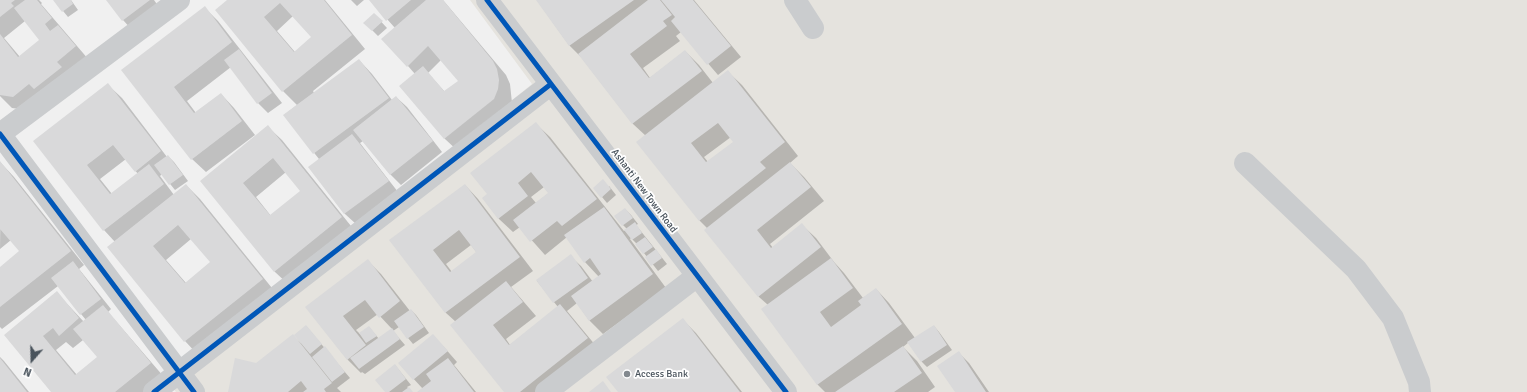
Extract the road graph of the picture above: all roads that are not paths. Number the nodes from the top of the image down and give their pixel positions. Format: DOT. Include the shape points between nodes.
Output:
graph roads {
  1 [pos="179,0"];
  2 [pos="487,0"];
  3 [pos="795,0"];
  4 [pos="813,28"];
  5 [pos="551,84"];
  6 [pos="0,134"];
  7 [pos="1245,163"];
  8 [pos="697,276"];
  9 [pos="180,372"];
  10 [pos="154,392"];
  11 [pos="194,392"];
  12 [pos="546,392"];
  13 [pos="786,392"];
  14 [pos="1420,392"];
  1 -- 6 [label="street"];
  2 -- 5 [label="street, Ashanti New Town Road"];
  3 -- 4 [label="street"];
  5 -- 8 [label="street, Ashanti New Town Road"];
  5 -- 9 [label="street"];
  6 -- 9 [label="street"];
  7 -- 14 [label="street" via="1356,268 1393,318 1419,382"];
  8 -- 12 [label="street"];
  8 -- 13 [label="street, Ashanti New Town Road"];
  9 -- 10 [label="street"];
  9 -- 11 [label="street"];
}
